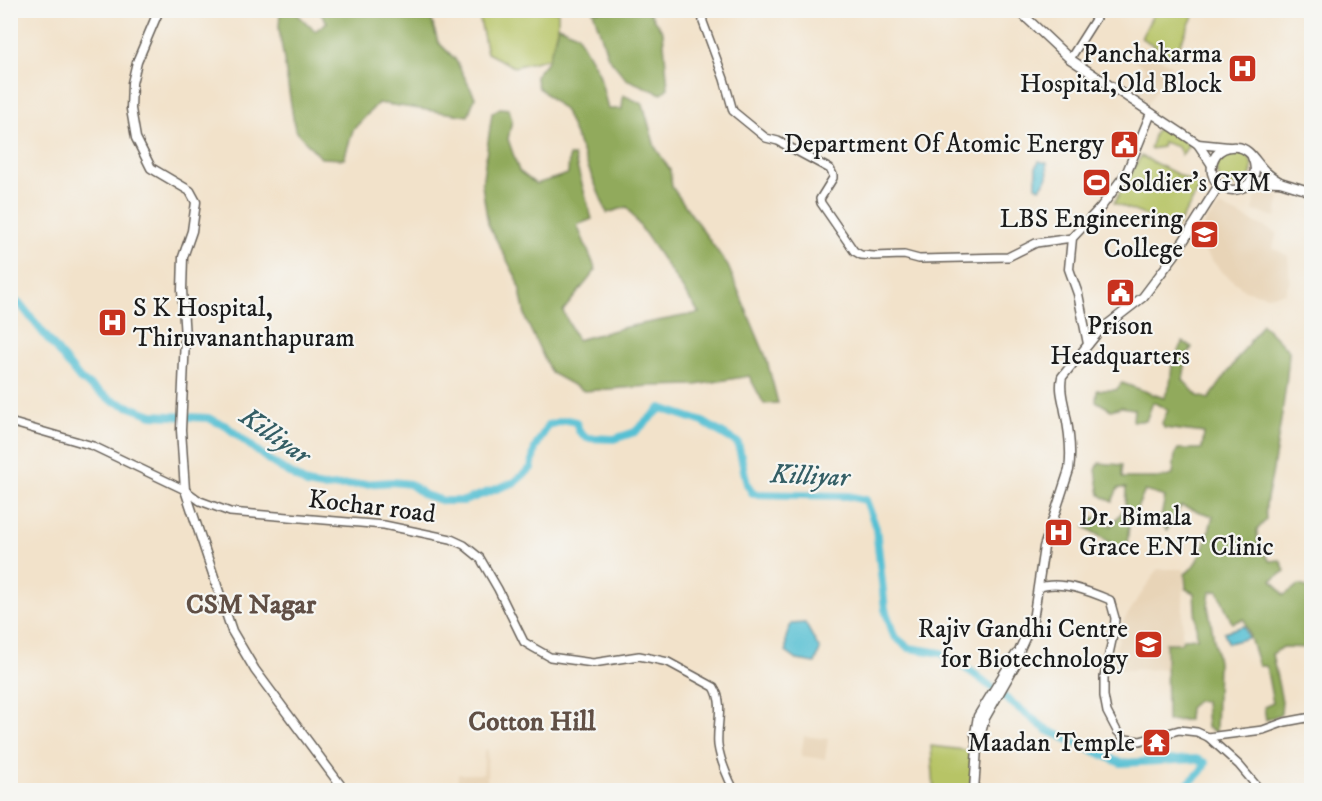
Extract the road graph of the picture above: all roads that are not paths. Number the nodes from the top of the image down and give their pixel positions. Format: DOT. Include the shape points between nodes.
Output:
graph roads {
  1 [pos="702,10"];
  2 [pos="1018,10"];
  3 [pos="1101,10"];
  4 [pos="158,14"];
  5 [pos="1070,59"];
  6 [pos="1151,113"];
  7 [pos="1198,144"];
  8 [pos="1228,147"];
  9 [pos="1252,157"];
  10 [pos="1212,165"];
  11 [pos="1252,181"];
  12 [pos="1280,182"];
  13 [pos="1219,185"];
  14 [pos="1311,192"];
  15 [pos="1072,238"];
  16 [pos="1088,344"];
  17 [pos="10,422"];
  18 [pos="185,490"];
  19 [pos="1038,588"];
  20 [pos="1311,717"];
  21 [pos="1208,738"];
  22 [pos="344,790"];
  23 [pos="734,790"];
  24 [pos="974,790"];
  25 [pos="1260,790"];
  1 -- 15 [label="street" via="733,111 766,138 830,169 833,178 821,203 854,251 861,255 919,259 1008,257 1036,243"];
  2 -- 5 [label="main road"];
  3 -- 5 [label="street"];
  4 -- 18 [label="main road" via="137,62 131,109 136,138 151,168 190,191 196,202 183,256"];
  5 -- 6 [label="main road"];
  6 -- 7 [label="main road"];
  6 -- 15 [label="main road" via="1127,172"];
  7 -- 8 [label="main road"];
  7 -- 10 [label="main road"];
  8 -- 9 [label="main road" via="1242,148"];
  8 -- 10 [label="main road" via="1217,154"];
  9 -- 11 [label="main road" via="1256,169"];
  9 -- 12 [label="main road"];
  10 -- 13 [label="main road"];
  11 -- 12 [label="main road"];
  11 -- 13 [label="main road" via="1236,190"];
  12 -- 14 [label="main road"];
  13 -- 16 [label="main road" via="1143,297"];
  15 -- 16 [label="main road" via="1069,269"];
  16 -- 19 [label="main road" via="1062,377 1060,386 1070,459 1044,547"];
  17 -- 18 [label="street, Kochar road" via="93,446"];
  18 -- 22 [label="main road" via="232,631 255,670"];
  18 -- 23 [label="street, Kochar road" via="200,501 230,512 384,525 451,539 464,546 480,558 519,633 534,648 550,657 592,663 639,656 668,662 714,687 720,701 718,745"];
  19 -- 21 [label="street" via="1053,585 1077,589 1110,600 1115,618 1104,696 1107,712 1121,736 1140,741 1179,730"];
  19 -- 24 [label="main road" via="1033,620 1018,660 982,715"];
  20 -- 21 [label="street" via="1263,730"];
  21 -- 25 [label="street"];
}
